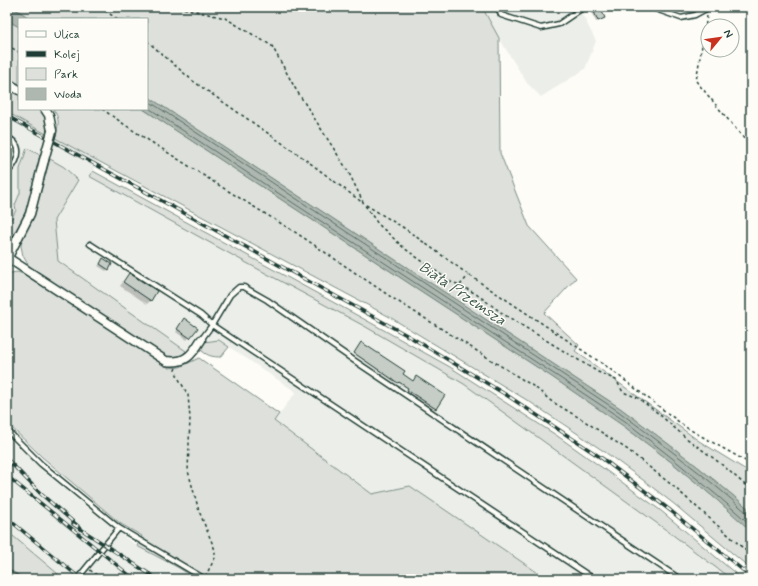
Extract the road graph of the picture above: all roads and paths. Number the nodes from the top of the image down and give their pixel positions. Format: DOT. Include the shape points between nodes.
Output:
graph roads {
  1 [pos="100,7"];
  2 [pos="178,7"];
  3 [pos="498,7"];
  4 [pos="584,7"];
  5 [pos="650,7"];
  6 [pos="708,8"];
  7 [pos="115,18"];
  8 [pos="148,42"];
  9 [pos="7,45"];
  10 [pos="18,51"];
  11 [pos="7,83"];
  12 [pos="18,89"];
  13 [pos="46,110"];
  14 [pos="103,110"];
  15 [pos="7,137"];
  16 [pos="751,147"];
  17 [pos="7,172"];
  18 [pos="364,204"];
  19 [pos="90,244"];
  20 [pos="7,258"];
  21 [pos="469,275"];
  22 [pos="460,285"];
  23 [pos="212,325"];
  24 [pos="200,340"];
  25 [pos="180,361"];
  26 [pos="7,430"];
  27 [pos="751,464"];
  28 [pos="751,490"];
  29 [pos="119,528"];
  30 [pos="751,555"];
  31 [pos="87,567"];
  32 [pos="77,579"];
  33 [pos="102,579"];
  34 [pos="205,579"];
  35 [pos="594,579"];
  36 [pos="680,579"];
  1 -- 7 [label="path"];
  2 -- 18 [label="path" via="225,18 272,46 295,88 348,171"];
  3 -- 4 [label="lane" via="501,15 541,28 559,24"];
  5 -- 6 [label="lane" via="681,18 695,15"];
  6 -- 16 [label="path" via="696,81"];
  8 -- 18 [label="path" via="193,81"];
  9 -- 10 [label="path"];
  11 -- 12 [label="street"];
  13 -- 20 [label="street, bridge" via="52,131 30,214"];
  14 -- 30 [label="path" via="628,450"];
  15 -- 17 [label="lane" via="13,141 18,153 14,165"];
  18 -- 21 [label="path" via="404,228"];
  18 -- 22 [label="path" via="378,224 404,248 451,282"];
  19 -- 23 [label="lane"];
  20 -- 25 [label="street" via="166,361"];
  21 -- 22 [label="path"];
  21 -- 27 [label="path" via="606,366 686,428"];
  22 -- 28 [label="path" via="505,316 598,372 616,380 623,392 638,398 659,414"];
  23 -- 24 [label="lane"];
  23 -- 35 [label="lane"];
  23 -- 36 [label="lane" via="230,295 244,286"];
  24 -- 25 [label="street" via="193,354"];
  25 -- 34 [label="path" via="175,370 188,395 190,418 188,471 199,511 215,550 215,558"];
  26 -- 29 [label="lane" via="41,464"];
  29 -- 31 [label="lane"];
  29 -- 34 [label="lane"];
  31 -- 32 [label="lane"];
  31 -- 33 [label="path"];
}
